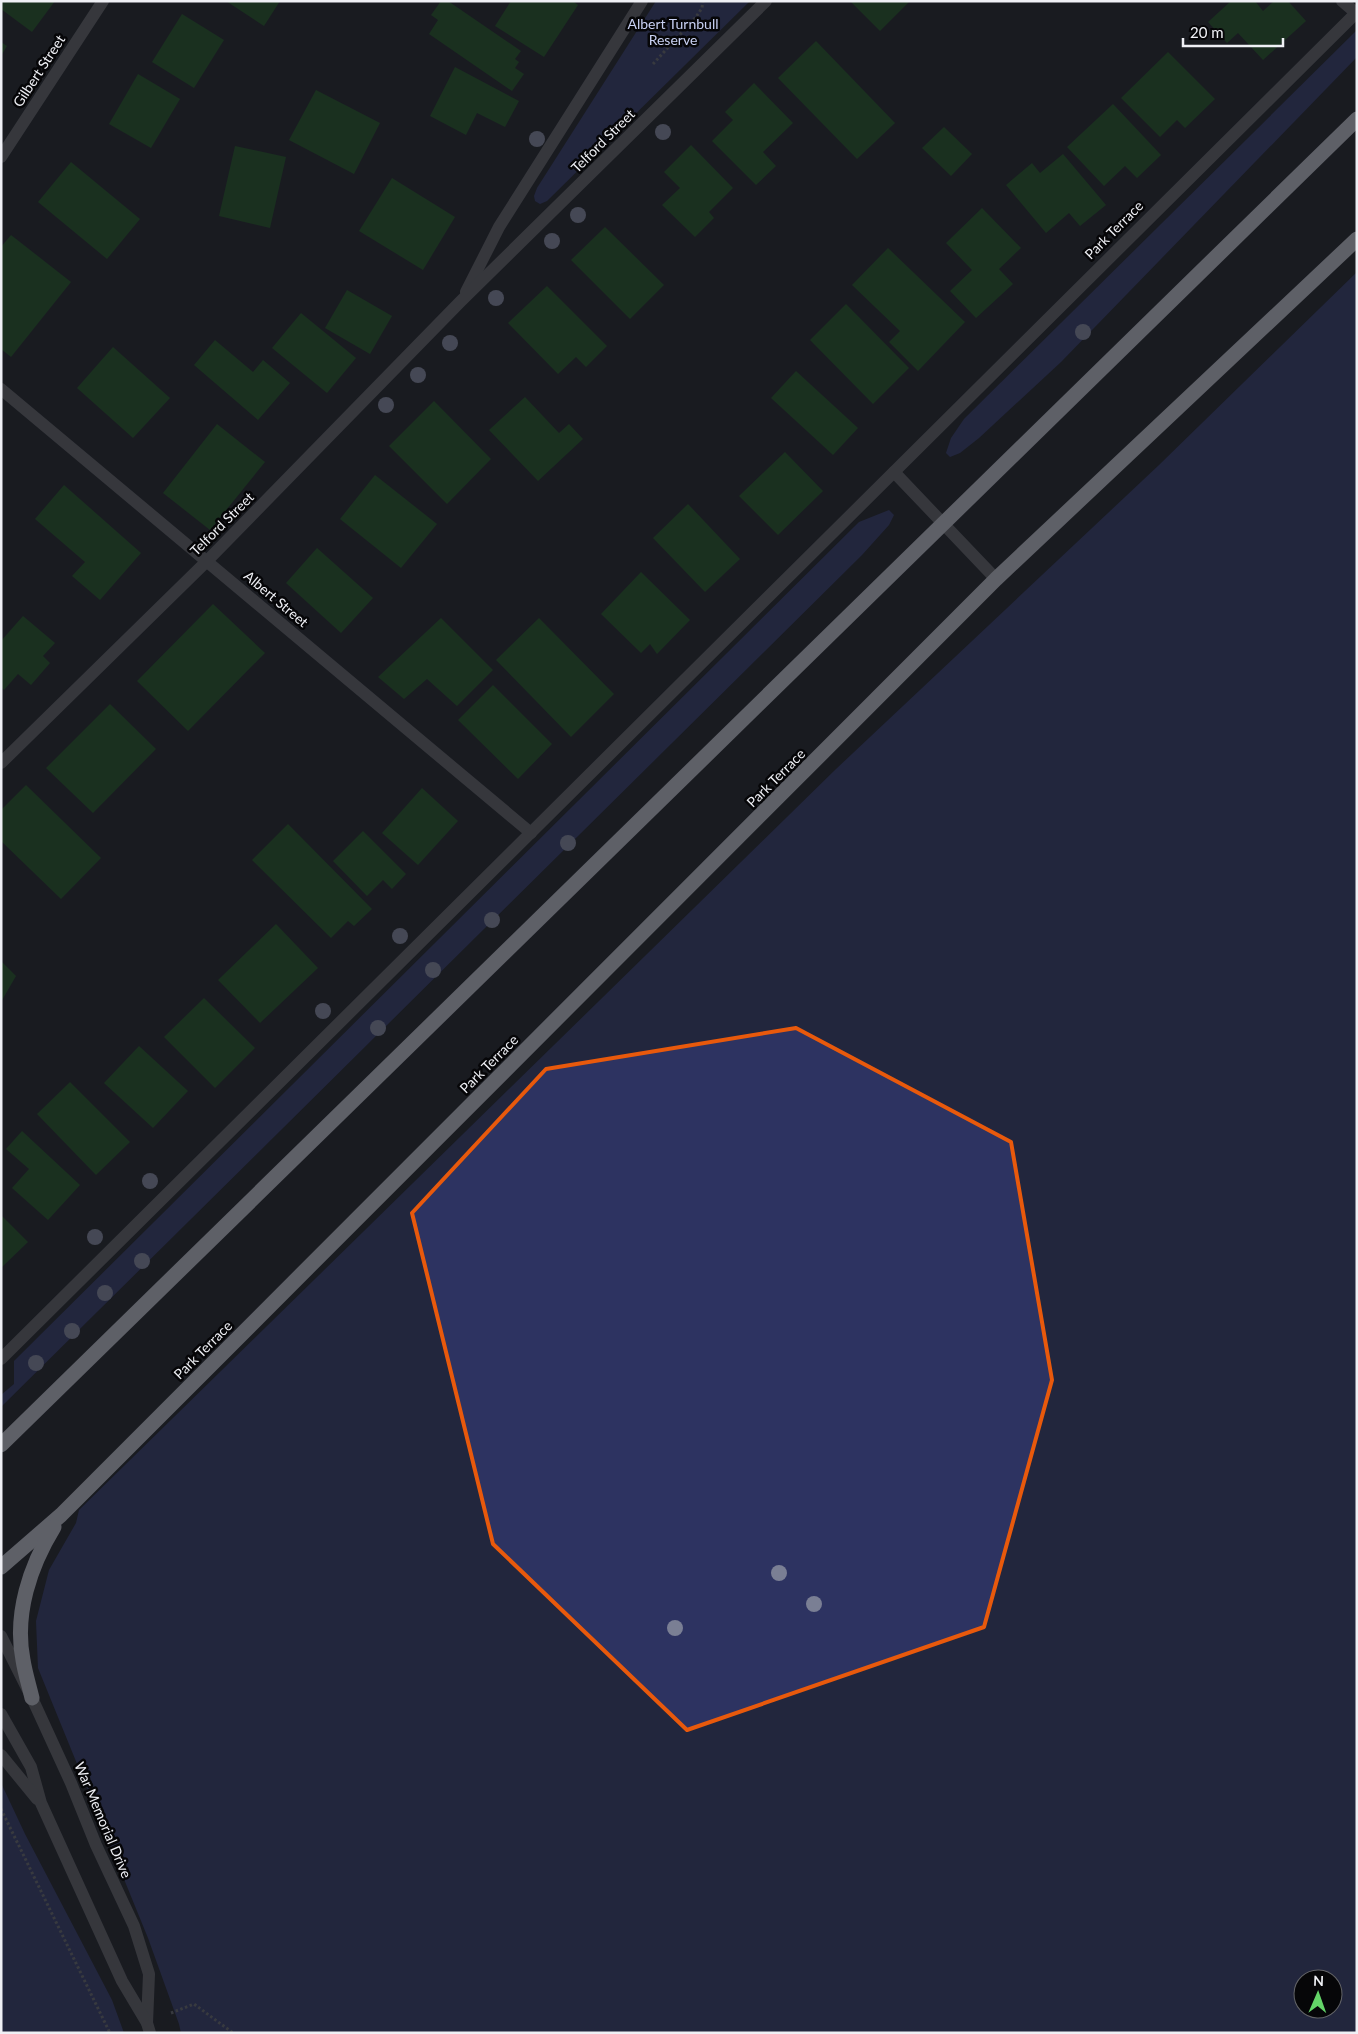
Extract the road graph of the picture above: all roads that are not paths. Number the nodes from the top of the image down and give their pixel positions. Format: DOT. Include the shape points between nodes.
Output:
graph roads {
  1 [pos="103,1"];
  2 [pos="642,1"];
  3 [pos="766,1"];
  4 [pos="1342,1"];
  5 [pos="1356,12"];
  6 [pos="1357,119"];
  7 [pos="1,157"];
  8 [pos="1357,239"];
  9 [pos="460,302"];
  10 [pos="1,389"];
  11 [pos="894,472"];
  12 [pos="942,523"];
  13 [pos="207,561"];
  14 [pos="996,579"];
  15 [pos="1,763"];
  16 [pos="531,833"];
  17 [pos="1,1359"];
  18 [pos="1,1445"];
  19 [pos="61,1515"];
  20 [pos="1,1567"];
  21 [pos="1,1636"];
  22 [pos="32,1698"];
  23 [pos="1,1714"];
  24 [pos="1,1755"];
  25 [pos="41,1802"];
  26 [pos="148,2028"];
  1 -- 7 [label="street, Gilbert Street"];
  2 -- 9 [label="street, Telford Street" via="499,227"];
  3 -- 9 [label="street, Telford Street"];
  4 -- 5 [label="street"];
  5 -- 11 [label="street, Park Terrace"];
  6 -- 12 [label="highway"];
  8 -- 14 [label="highway, Park Terrace"];
  9 -- 13 [label="street, Telford Street"];
  10 -- 13 [label="street, Albert Street"];
  11 -- 12 [label="street"];
  11 -- 16 [label="street, Park Terrace"];
  12 -- 14 [label="street"];
  12 -- 18 [label="highway"];
  13 -- 15 [label="street, Telford Street"];
  13 -- 16 [label="street, Albert Street"];
  14 -- 19 [label="highway, Park Terrace"];
  16 -- 17 [label="street, Park Terrace"];
  19 -- 20 [label="highway, Park Terrace"];
  19 -- 22 [label="highway" via="41,1549 25,1594 22,1658"];
  21 -- 22 [label="street, War Memorial Drive"];
  22 -- 26 [label="street, War Memorial Drive" via="134,1926 149,1974"];
  23 -- 25 [label="street, War Memorial Drive" via="31,1767"];
  24 -- 25 [label="street"];
  25 -- 26 [label="street, War Memorial Drive" via="122,1981"];
}
